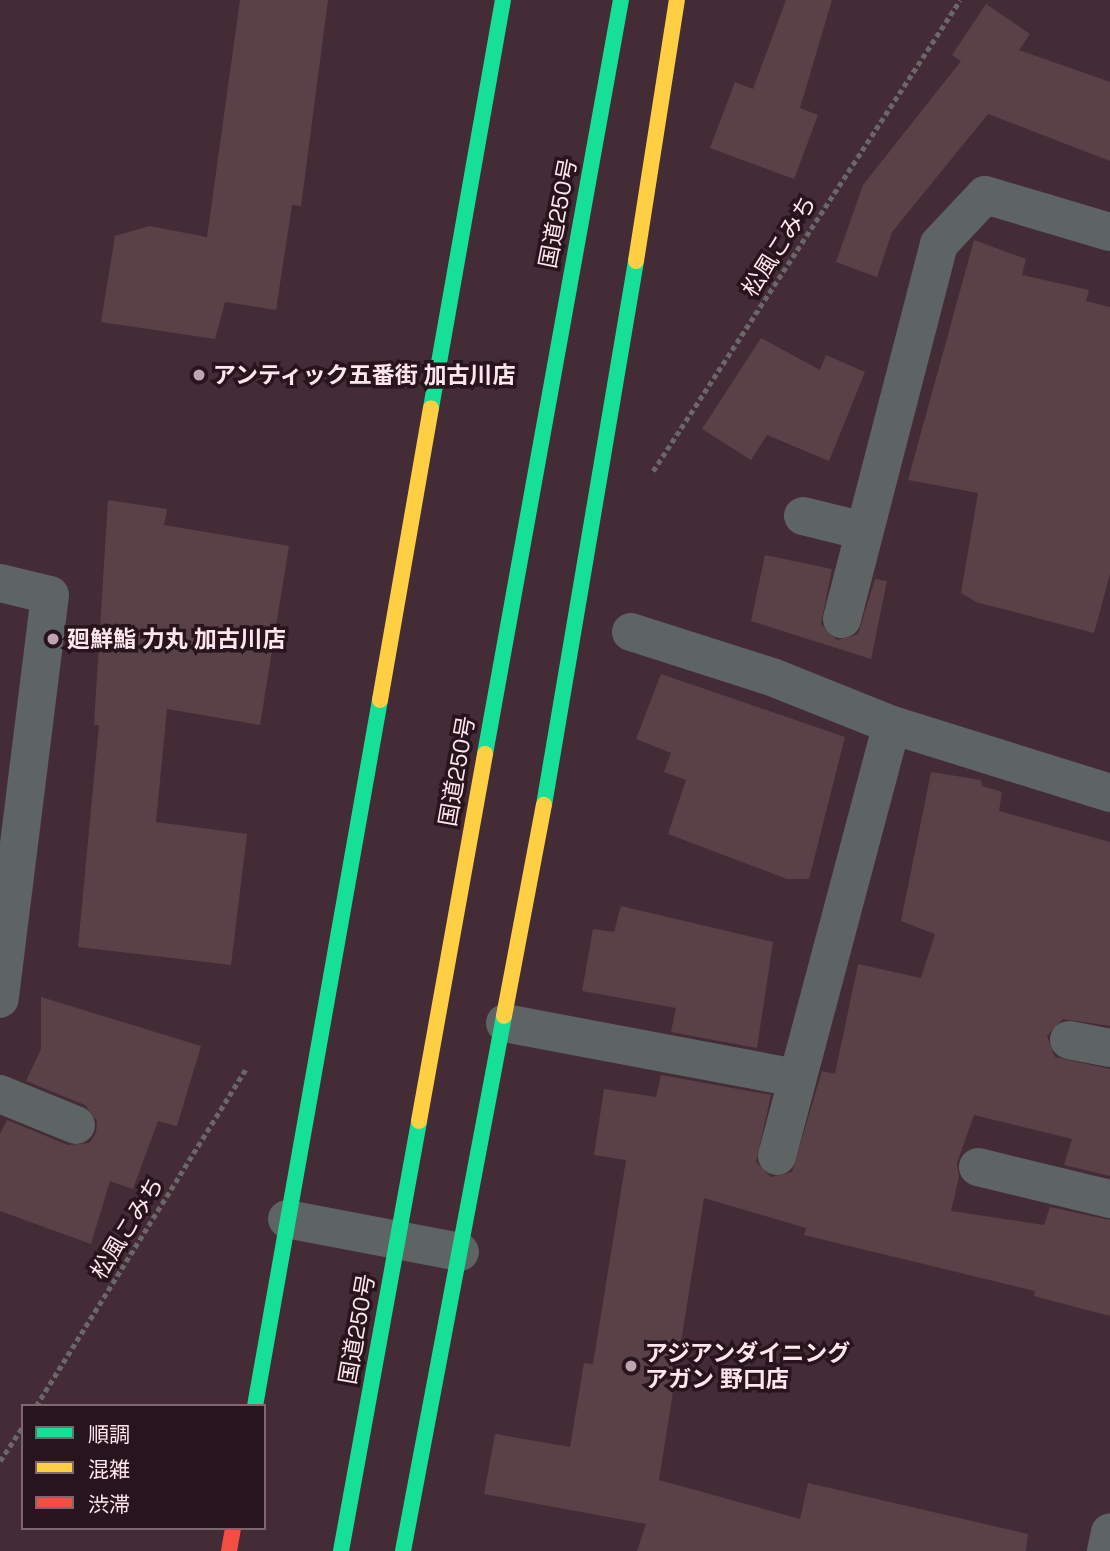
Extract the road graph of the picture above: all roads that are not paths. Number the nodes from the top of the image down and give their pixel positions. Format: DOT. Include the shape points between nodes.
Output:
graph roads {
  1 [pos="503,0"];
  2 [pos="621,0"];
  3 [pos="677,0"];
  4 [pos="1110,232"];
  5 [pos="803,516"];
  6 [pos="864,531"];
  7 [pos="0,583"];
  8 [pos="842,619"];
  9 [pos="631,632"];
  10 [pos="892,725"];
  11 [pos="1110,793"];
  12 [pos="0,999"];
  13 [pos="505,1023"];
  14 [pos="1069,1040"];
  15 [pos="1110,1048"];
  16 [pos="797,1078"];
  17 [pos="0,1094"];
  18 [pos="76,1125"];
  19 [pos="777,1156"];
  20 [pos="978,1167"];
  21 [pos="1110,1199"];
  22 [pos="287,1220"];
  23 [pos="460,1252"];
  24 [pos="255,1404"];
  25 [pos="233,1530"];
  26 [pos="1110,1532"];
  27 [pos="229,1551"];
  28 [pos="341,1551"];
  29 [pos="404,1551"];
  30 [pos="1106,1551"];
  1 -- 22 [label="main road"];
  2 -- 28 [label="main road, 国道250号, bridge"];
  3 -- 13 [label="main road" via="579,617"];
  4 -- 6 [label="street" via="985,195 939,244"];
  5 -- 6 [label="street"];
  6 -- 8 [label="street"];
  7 -- 12 [label="street" via="50,595"];
  9 -- 10 [label="street" via="772,677"];
  10 -- 11 [label="street"];
  10 -- 16 [label="street"];
  13 -- 16 [label="street"];
  13 -- 23 [label="main road"];
  14 -- 15 [label="street"];
  16 -- 19 [label="street"];
  17 -- 18 [label="street"];
  20 -- 21 [label="street"];
  22 -- 23 [label="street"];
  22 -- 24 [label="main road"];
  23 -- 29 [label="main road"];
  25 -- 27 [label="main road"];
  26 -- 30 [label="street"];
}
